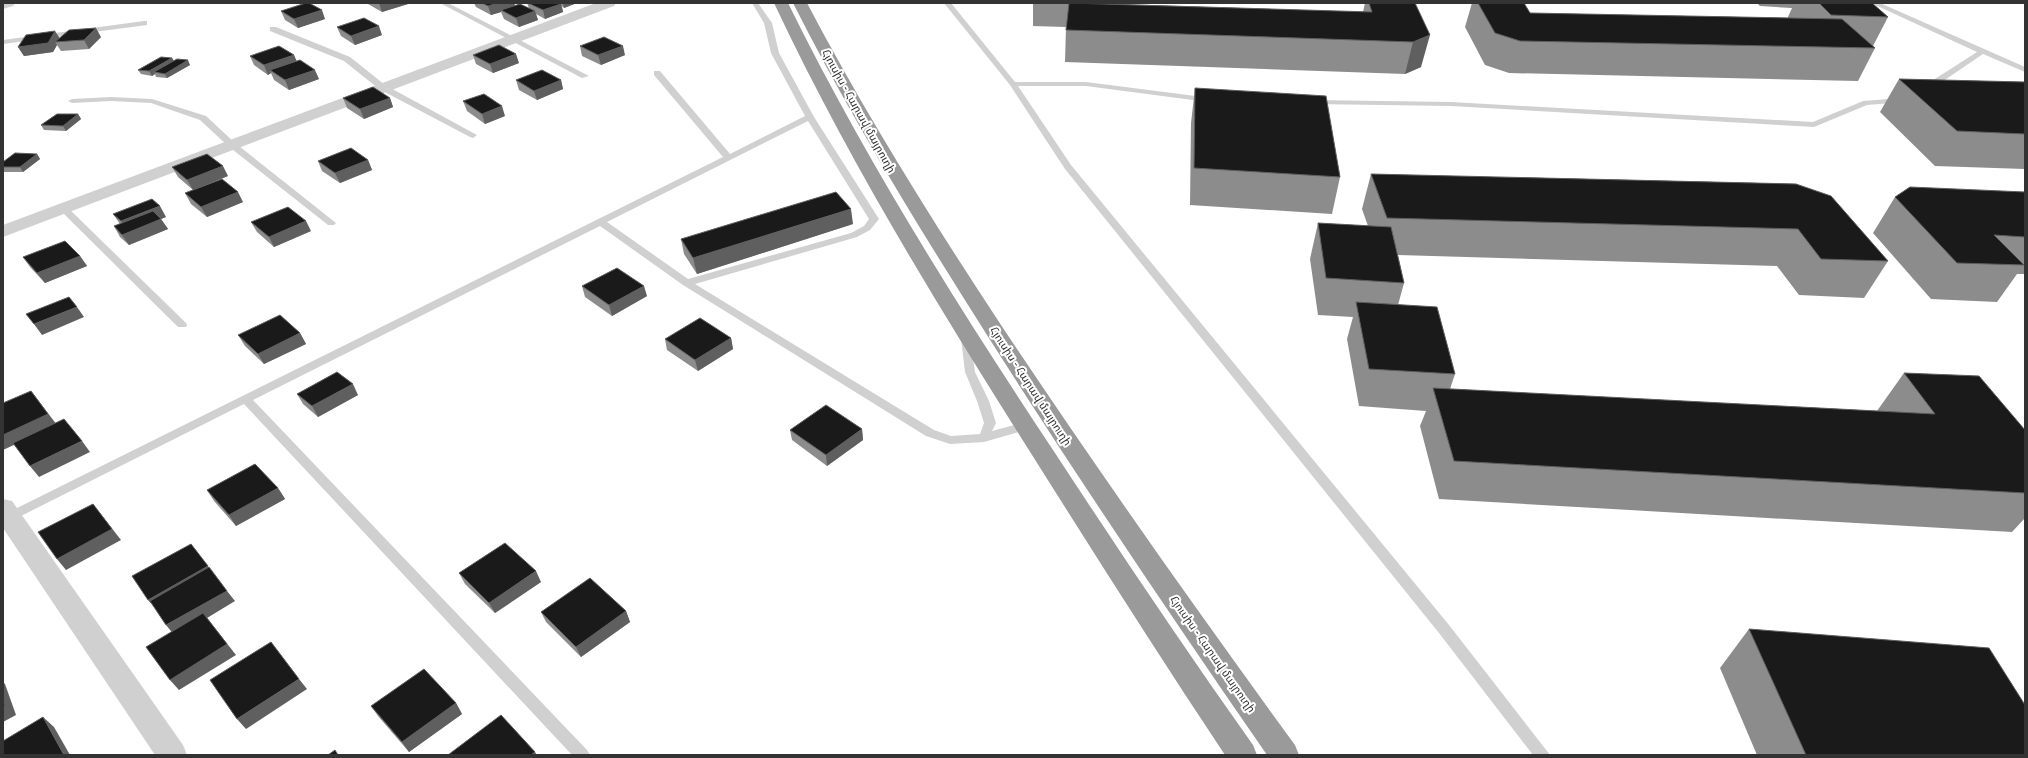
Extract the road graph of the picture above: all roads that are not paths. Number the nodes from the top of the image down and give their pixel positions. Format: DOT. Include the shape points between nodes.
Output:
graph roads {
  1 [pos="8,3"];
  2 [pos="443,3"];
  3 [pos="609,3"];
  4 [pos="755,3"];
  5 [pos="781,3"];
  6 [pos="800,3"];
  7 [pos="947,3"];
  8 [pos="1874,3"];
  9 [pos="3,5"];
  10 [pos="144,23"];
  11 [pos="273,29"];
  12 [pos="512,39"];
  13 [pos="3,42"];
  14 [pos="1983,51"];
  15 [pos="2025,70"];
  16 [pos="657,73"];
  17 [pos="585,76"];
  18 [pos="1013,84"];
  19 [pos="382,87"];
  20 [pos="1217,100"];
  21 [pos="72,101"];
  22 [pos="1302,101"];
  23 [pos="810,117"];
  24 [pos="473,135"];
  25 [pos="231,144"];
  26 [pos="728,157"];
  27 [pos="63,208"];
  28 [pos="598,221"];
  29 [pos="331,223"];
  30 [pos="3,231"];
  31 [pos="687,283"];
  32 [pos="182,325"];
  33 [pos="965,332"];
  34 [pos="246,399"];
  35 [pos="1025,426"];
  36 [pos="984,438"];
  37 [pos="6,512"];
  38 [pos="172,755"];
  39 [pos="582,755"];
  40 [pos="1242,755"];
  41 [pos="1284,755"];
  42 [pos="1542,755"];
  1 -- 9 [label="street"];
  2 -- 12 [label="lane"];
  3 -- 12 [label="street"];
  4 -- 23 [label="lane" via="768,23 775,53"];
  5 -- 33 [label="highway, Հյուսիս - Հարավ մայրուղի" via="824,90 871,175"];
  6 -- 41 [label="highway, Հյուսիս - Հարավ մայրուղի" via="847,92 902,187 1006,350 1116,516"];
  7 -- 18 [label="lane"];
  8 -- 14 [label="lane"];
  10 -- 13 [label="lane"];
  11 -- 19 [label="lane" via="347,59"];
  12 -- 17 [label="lane"];
  12 -- 19 [label="street"];
  14 -- 15 [label="lane"];
  14 -- 22 [label="lane" via="1914,97 1866,103 1814,125 1451,104"];
  16 -- 26 [label="lane"];
  18 -- 20 [label="lane" via="1086,84"];
  18 -- 42 [label="lane" via="1068,166 1444,629"];
  19 -- 24 [label="lane"];
  19 -- 25 [label="street"];
  21 -- 25 [label="lane" via="152,101 203,118"];
  23 -- 26 [label="lane"];
  23 -- 31 [label="lane" via="874,219 866,228 854,235"];
  25 -- 27 [label="street"];
  25 -- 29 [label="lane"];
  26 -- 28 [label="lane"];
  27 -- 30 [label="street"];
  27 -- 32 [label="lane"];
  28 -- 31 [label="lane"];
  28 -- 34 [label="lane"];
  31 -- 36 [label="lane" via="923,429 950,440"];
  33 -- 35 [label="highway, Հյուսիս - Հարավ մայրուղի"];
  33 -- 36 [label="lane" via="970,372 990,423"];
  34 -- 37 [label="lane"];
  34 -- 39 [label="lane"];
  35 -- 36 [label="lane"];
  35 -- 40 [label="highway, Հյուսիս - Հարավ մայրուղի"];
  37 -- 38 [label="street"];
}
